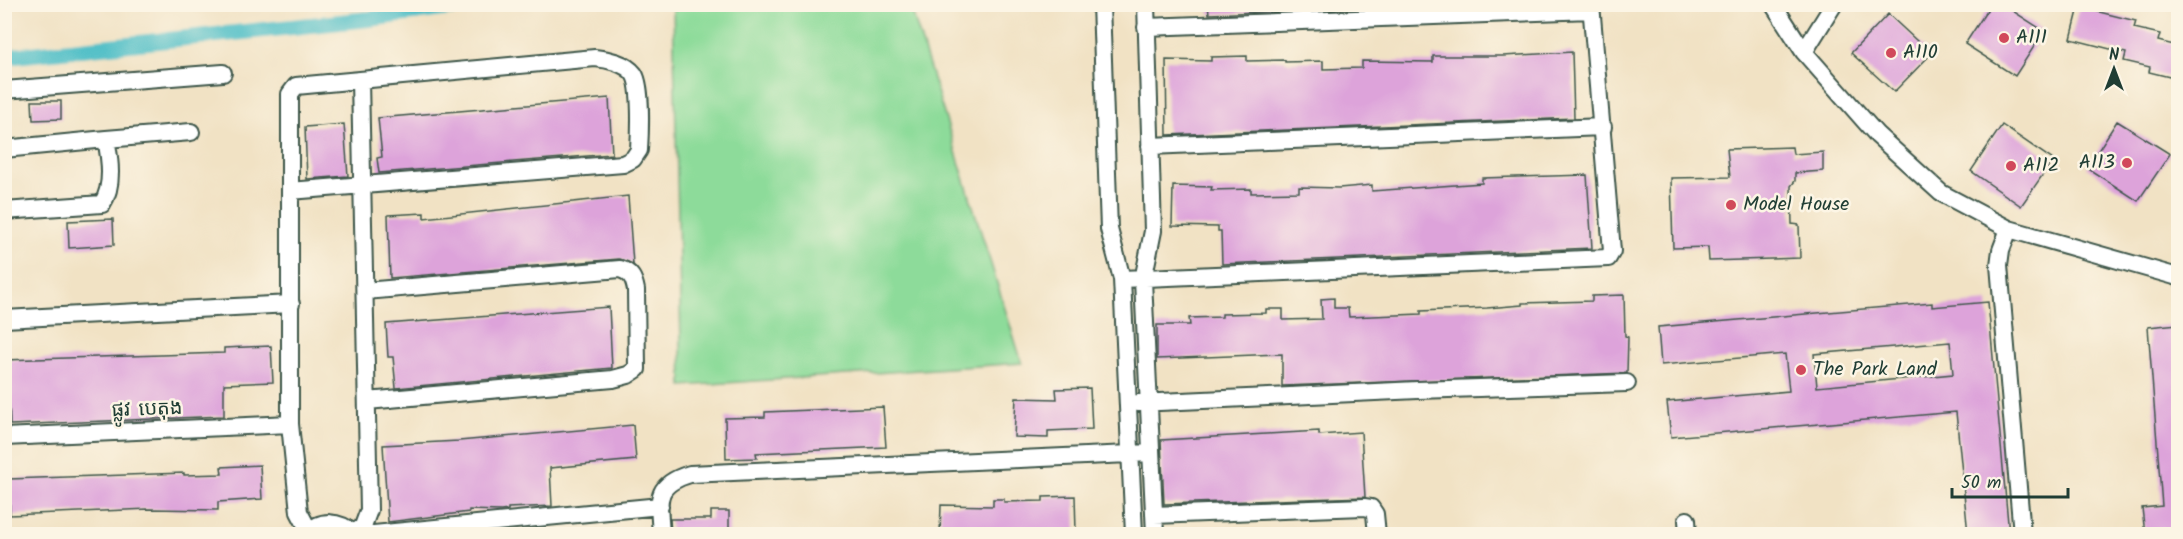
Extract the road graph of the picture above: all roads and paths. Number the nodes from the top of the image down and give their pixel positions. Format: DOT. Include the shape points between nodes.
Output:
graph roads {
  1 [pos="1101,4"];
  2 [pos="1146,4"];
  3 [pos="1773,4"];
  4 [pos="1834,4"];
  5 [pos="1591,7"];
  6 [pos="1146,27"];
  7 [pos="1804,52"];
  8 [pos="223,73"];
  9 [pos="360,80"];
  10 [pos="4,90"];
  11 [pos="1603,127"];
  12 [pos="191,132"];
  13 [pos="106,139"];
  14 [pos="1150,146"];
  15 [pos="4,149"];
  16 [pos="363,186"];
  17 [pos="290,191"];
  18 [pos="4,211"];
  19 [pos="2009,229"];
  20 [pos="2178,277"];
  21 [pos="1122,279"];
  22 [pos="1143,280"];
  23 [pos="364,291"];
  24 [pos="291,304"];
  25 [pos="4,319"];
  26 [pos="1627,383"];
  27 [pos="367,401"];
  28 [pos="1148,403"];
  29 [pos="1128,404"];
  30 [pos="290,424"];
  31 [pos="4,437"];
  32 [pos="1130,453"];
  33 [pos="1151,453"];
  34 [pos="660,506"];
  35 [pos="1154,515"];
  36 [pos="307,533"];
  37 [pos="354,534"];
  38 [pos="374,534"];
  39 [pos="661,534"];
  40 [pos="1134,534"];
  41 [pos="1155,534"];
  42 [pos="1377,534"];
  43 [pos="2022,534"];
  1 -- 21 [label="street" via="1109,229"];
  2 -- 6 [label="street"];
  3 -- 7 [label="street"];
  4 -- 7 [label="street"];
  5 -- 6 [label="street"];
  5 -- 11 [label="street"];
  6 -- 14 [label="street"];
  7 -- 19 [label="street" via="1877,135 1941,193"];
  8 -- 10 [label="street"];
  9 -- 16 [label="street"];
  9 -- 16 [label="street" via="605,59 624,66 638,83 640,135 639,150 623,164"];
  9 -- 17 [label="street" via="296,86 292,90"];
  11 -- 14 [label="street"];
  11 -- 22 [label="street" via="1612,251 1608,258"];
  12 -- 13 [label="street"];
  13 -- 15 [label="street"];
  13 -- 18 [label="street" via="110,163 107,197 102,204"];
  14 -- 22 [label="street" via="1153,231"];
  16 -- 17 [label="street"];
  16 -- 23 [label="street"];
  17 -- 24 [label="street"];
  19 -- 20 [label="street"];
  19 -- 43 [label="street" via="1999,265"];
  21 -- 22 [label="street"];
  21 -- 29 [label="street"];
  22 -- 28 [label="street"];
  23 -- 27 [label="street"];
  23 -- 27 [label="street" via="620,269 628,272 636,290 637,369 628,375"];
  24 -- 25 [label="street"];
  24 -- 30 [label="street"];
  26 -- 28 [label="street"];
  27 -- 37 [label="street" via="369,510 363,526"];
  28 -- 29 [label="street"];
  28 -- 33 [label="street"];
  29 -- 32 [label="street"];
  30 -- 31 [label="street, ផ្លូវ បេតុង"];
  30 -- 36 [label="street" via="299,512"];
  32 -- 33 [label="street"];
  32 -- 34 [label="street" via="690,474 667,484"];
  32 -- 40 [label="street"];
  33 -- 35 [label="street"];
  34 -- 38 [label="street"];
  34 -- 39 [label="street"];
  35 -- 41 [label="street"];
  35 -- 42 [label="street" via="1364,507 1375,514"];
  36 -- 37 [label="street" via="322,524 334,523"];
}
